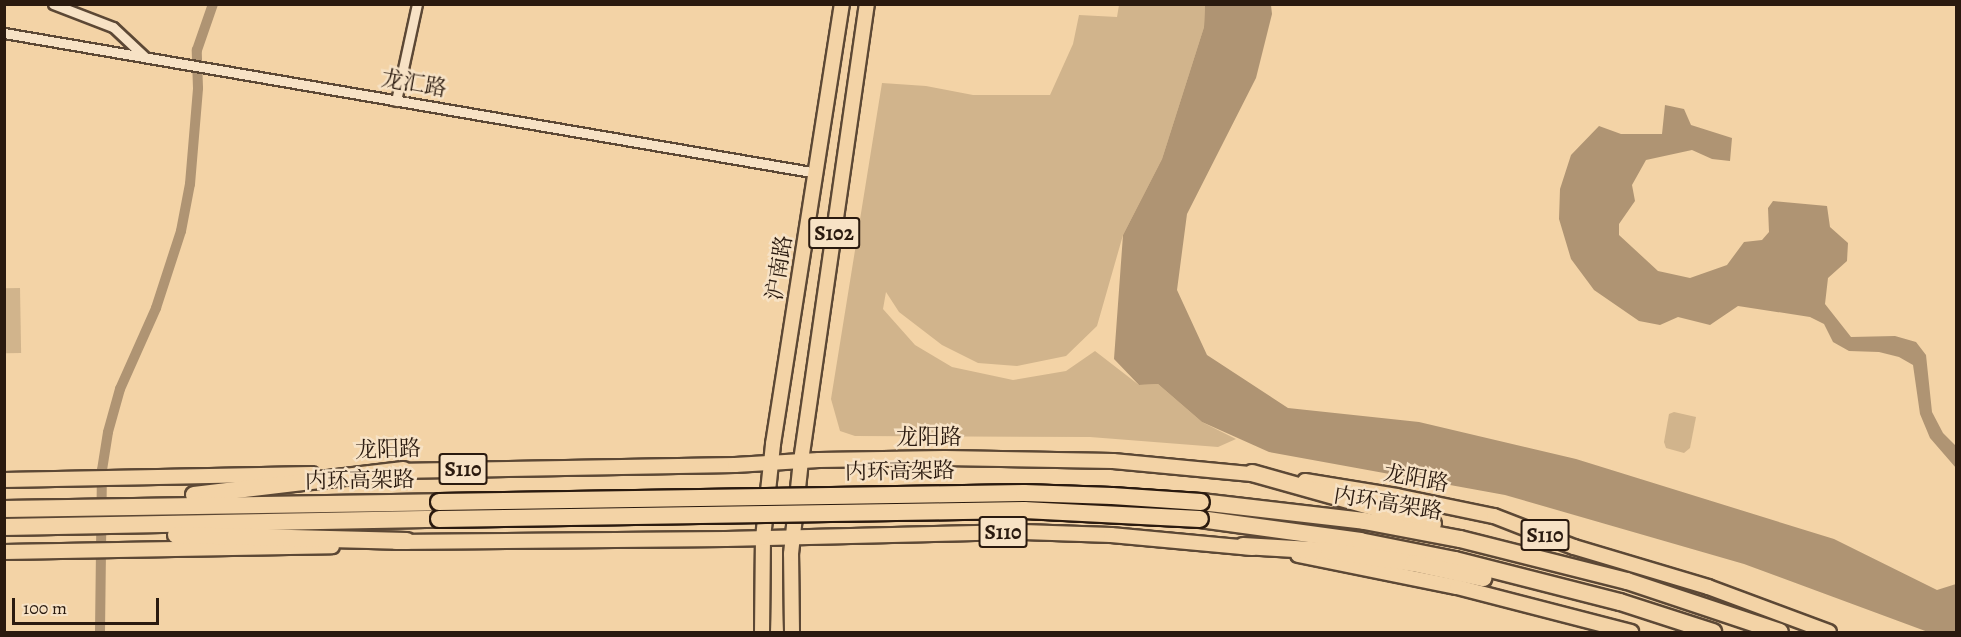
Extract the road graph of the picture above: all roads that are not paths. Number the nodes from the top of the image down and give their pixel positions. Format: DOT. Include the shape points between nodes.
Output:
graph roads {
  1 [pos="53,4"];
  2 [pos="417,4"];
  3 [pos="842,4"];
  4 [pos="867,4"];
  5 [pos="4,33"];
  6 [pos="145,57"];
  7 [pos="396,101"];
  8 [pos="816,173"];
  9 [pos="801,461"];
  10 [pos="771,463"];
  11 [pos="404,470"];
  12 [pos="1252,473"];
  13 [pos="4,480"];
  14 [pos="125,502"];
  15 [pos="4,507"];
  16 [pos="1201,511"];
  17 [pos="4,527"];
  18 [pos="126,529"];
  19 [pos="793,536"];
  20 [pos="763,538"];
  21 [pos="407,541"];
  22 [pos="1243,546"];
  23 [pos="4,552"];
  24 [pos="1534,556"];
  25 [pos="1694,626"];
  26 [pos="762,633"];
  27 [pos="792,633"];
  28 [pos="1631,633"];
  29 [pos="1713,633"];
  30 [pos="1780,633"];
  31 [pos="1829,633"];
  1 -- 6 [label="street" via="113,27"];
  2 -- 7 [label="street"];
  3 -- 8 [label="main road, 沪南路 / S102"];
  4 -- 9 [label="main road, S102"];
  5 -- 6 [label="street, 龙汇路"];
  6 -- 7 [label="street, 龙汇路"];
  7 -- 8 [label="street, 龙汇路"];
  8 -- 10 [label="main road, 沪南路 / S102"];
  9 -- 10 [label="main road, 龙阳路 / S110"];
  9 -- 12 [label="main road, 龙阳路 / S110" via="1063,459"];
  9 -- 19 [label="main road, S102"];
  10 -- 11 [label="main road, 龙阳路 / S110"];
  10 -- 20 [label="main road, 沪南路 / S102"];
  11 -- 13 [label="main road, 龙阳路 / S110"];
  11 -- 14 [label="highway"];
  12 -- 24 [label="highway"];
  12 -- 31 [label="main road, 龙阳路 / S110" via="1479,512 1574,547 1708,587"];
  14 -- 15 [label="highway, 内环高架路"];
  14 -- 16 [label="highway, 内环高架路, bridge" via="439,502 1024,493 1112,496"];
  16 -- 18 [label="highway, 内环高架路, bridge" via="439,519"];
  16 -- 24 [label="highway, 内环高架路" via="1364,521"];
  16 -- 25 [label="highway, 内环高架路" via="1455,560 1577,590"];
  17 -- 18 [label="highway, 内环高架路"];
  18 -- 21 [label="highway"];
  19 -- 20 [label="main road, S110"];
  19 -- 22 [label="main road, S110" via="1067,533"];
  19 -- 27 [label="main road, S102"];
  20 -- 21 [label="main road, S110"];
  20 -- 26 [label="main road, S102"];
  21 -- 23 [label="main road, S110" via="282,549"];
  22 -- 25 [label="highway" via="1403,561"];
  22 -- 28 [label="main road, S110" via="1457,587"];
  24 -- 30 [label="highway, 内环高架路" via="1627,581"];
  25 -- 29 [label="highway, 内环高架路"];
}
